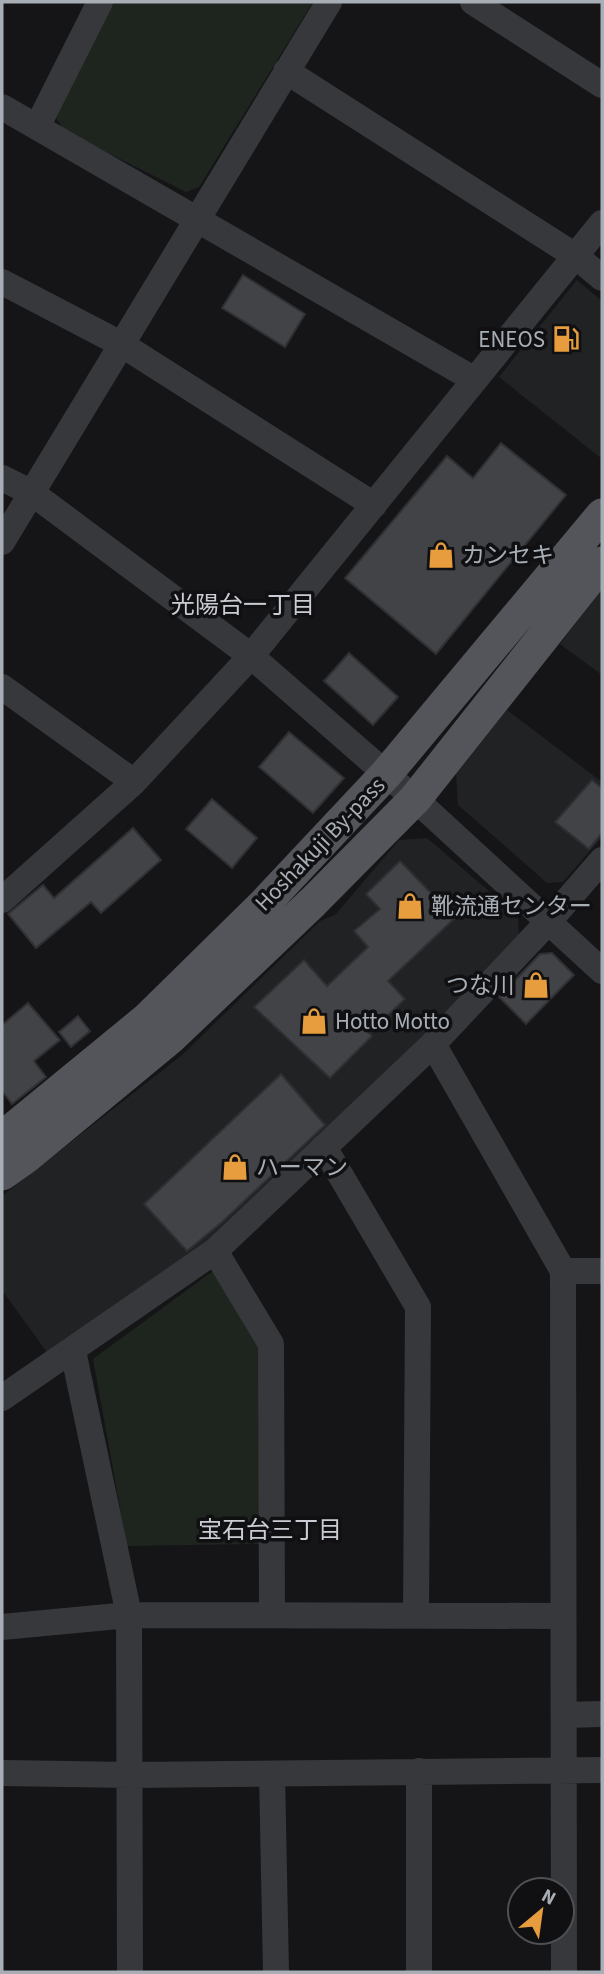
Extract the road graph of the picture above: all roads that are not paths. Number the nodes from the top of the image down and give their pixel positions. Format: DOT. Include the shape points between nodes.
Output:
graph roads {
  1 [pos="100,2"];
  2 [pos="329,2"];
  3 [pos="473,2"];
  4 [pos="286,71"];
  5 [pos="602,85"];
  6 [pos="2,107"];
  7 [pos="37,127"];
  8 [pos="196,217"];
  9 [pos="602,223"];
  10 [pos="577,257"];
  11 [pos="602,278"];
  12 [pos="2,282"];
  13 [pos="121,344"];
  14 [pos="475,380"];
  15 [pos="2,478"];
  16 [pos="32,493"];
  17 [pos="374,505"];
  18 [pos="602,515"];
  19 [pos="2,542"];
  20 [pos="602,563"];
  21 [pos="251,656"];
  22 [pos="2,687"];
  23 [pos="386,774"];
  24 [pos="134,782"];
  25 [pos="415,799"];
  26 [pos="602,860"];
  27 [pos="2,900"];
  28 [pos="550,920"];
  29 [pos="602,971"];
  30 [pos="432,1044"];
  31 [pos="2,1138"];
  32 [pos="324,1147"];
  33 [pos="2,1174"];
  34 [pos="215,1251"];
  35 [pos="563,1270"];
  36 [pos="602,1271"];
  37 [pos="73,1351"];
  38 [pos="2,1398"];
  39 [pos="129,1615"];
  40 [pos="272,1615"];
  41 [pos="416,1615"];
  42 [pos="563,1616"];
  43 [pos="2,1627"];
  44 [pos="564,1714"];
  45 [pos="602,1714"];
  46 [pos="564,1768"];
  47 [pos="602,1770"];
  48 [pos="419,1771"];
  49 [pos="2,1773"];
  50 [pos="272,1774"];
  51 [pos="130,1775"];
  52 [pos="130,1972"];
  53 [pos="276,1972"];
  54 [pos="419,1972"];
  55 [pos="564,1972"];
  1 -- 7 [label="street"];
  2 -- 4 [label="street"];
  3 -- 5 [label="street"];
  4 -- 8 [label="street"];
  4 -- 10 [label="street"];
  6 -- 7 [label="street"];
  7 -- 8 [label="street"];
  8 -- 13 [label="street"];
  8 -- 14 [label="street"];
  9 -- 10 [label="street"];
  10 -- 11 [label="street"];
  10 -- 14 [label="street"];
  12 -- 13 [label="street"];
  13 -- 16 [label="street"];
  13 -- 17 [label="street"];
  14 -- 17 [label="street"];
  15 -- 16 [label="street"];
  16 -- 19 [label="street"];
  16 -- 21 [label="street"];
  17 -- 21 [label="street"];
  18 -- 23 [label="main road, Hoshakuji By-pass"];
  20 -- 25 [label="main road, Hoshakuji By-pass"];
  21 -- 23 [label="street"];
  21 -- 24 [label="street"];
  22 -- 24 [label="street"];
  23 -- 25 [label="street"];
  23 -- 31 [label="main road, Hoshakuji By-pass" via="147,1019"];
  24 -- 27 [label="street"];
  25 -- 28 [label="street"];
  25 -- 33 [label="main road, Hoshakuji By-pass" via="170,1038"];
  26 -- 28 [label="street"];
  28 -- 29 [label="street"];
  28 -- 30 [label="street"];
  30 -- 32 [label="street"];
  30 -- 35 [label="street"];
  32 -- 34 [label="street"];
  32 -- 41 [label="street" via="418,1307"];
  34 -- 37 [label="street"];
  34 -- 40 [label="street" via="271,1344"];
  35 -- 36 [label="street"];
  35 -- 42 [label="street"];
  37 -- 38 [label="street"];
  37 -- 39 [label="street"];
  39 -- 40 [label="street"];
  39 -- 43 [label="street"];
  39 -- 51 [label="street"];
  40 -- 41 [label="street"];
  41 -- 42 [label="street"];
  42 -- 44 [label="street"];
  44 -- 45 [label="street"];
  44 -- 46 [label="street"];
  46 -- 47 [label="street"];
  46 -- 48 [label="street"];
  46 -- 55 [label="street"];
  48 -- 50 [label="street"];
  48 -- 54 [label="street"];
  49 -- 51 [label="street"];
  50 -- 51 [label="street"];
  50 -- 53 [label="street"];
  51 -- 52 [label="street"];
}
